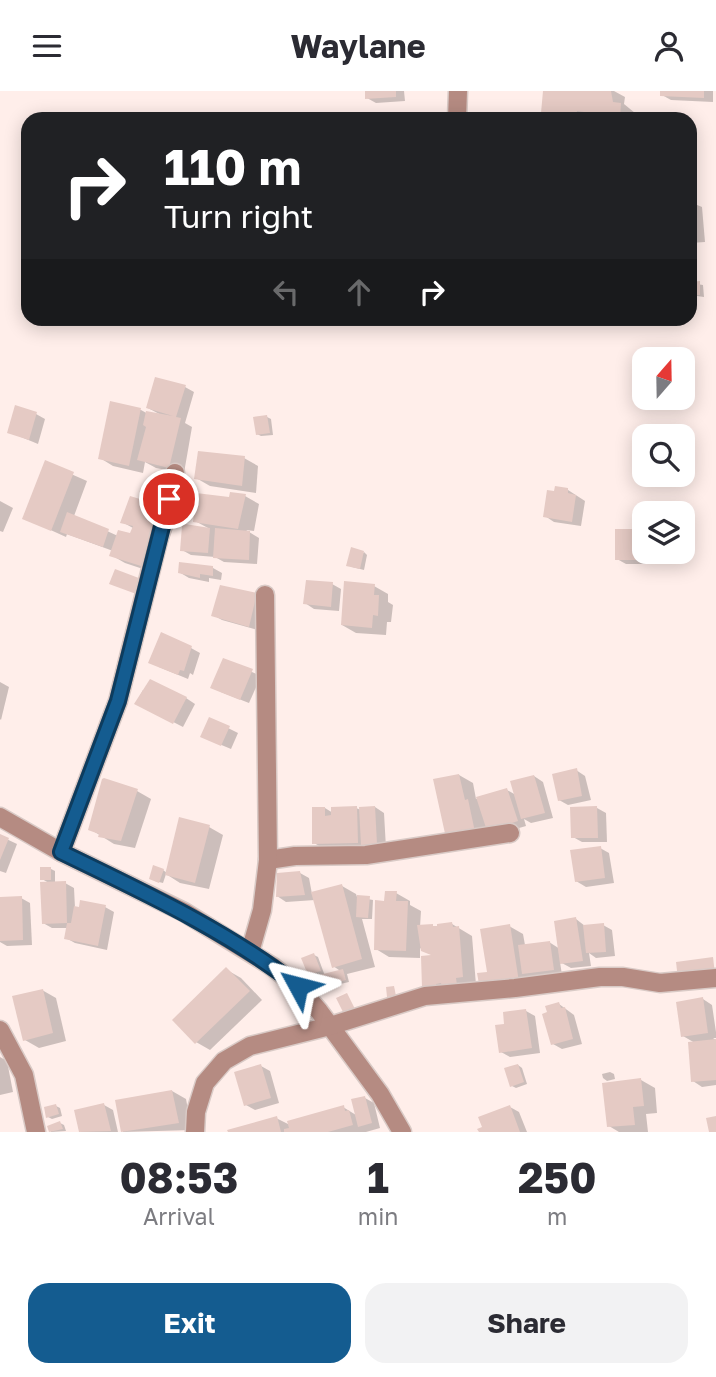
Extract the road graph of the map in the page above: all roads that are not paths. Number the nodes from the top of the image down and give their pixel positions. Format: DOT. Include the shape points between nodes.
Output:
graph roads {
  1 [pos="458,91"];
  2 [pos="457,112"];
  3 [pos="175,473"];
  4 [pos="265,595"];
  5 [pos="0,817"];
  6 [pos="510,833"];
  7 [pos="61,852"];
  8 [pos="268,860"];
  9 [pos="250,952"];
  10 [pos="716,978"];
  11 [pos="330,1026"];
  12 [pos="0,1030"];
  13 [pos="36,1132"];
  14 [pos="195,1132"];
  15 [pos="402,1132"];
  1 -- 2 [label="street"];
  3 -- 7 [label="street" via="118,701"];
  4 -- 8 [label="street"];
  5 -- 7 [label="street"];
  6 -- 8 [label="street" via="366,855"];
  7 -- 9 [label="street" via="184,912"];
  8 -- 9 [label="street" via="262,910"];
  9 -- 11 [label="street" via="298,986"];
  10 -- 11 [label="street" via="660,983 600,977 425,996"];
  11 -- 14 [label="street" via="250,1046 224,1062 205,1083"];
  11 -- 15 [label="street"];
  12 -- 13 [label="street" via="24,1075"];
}
